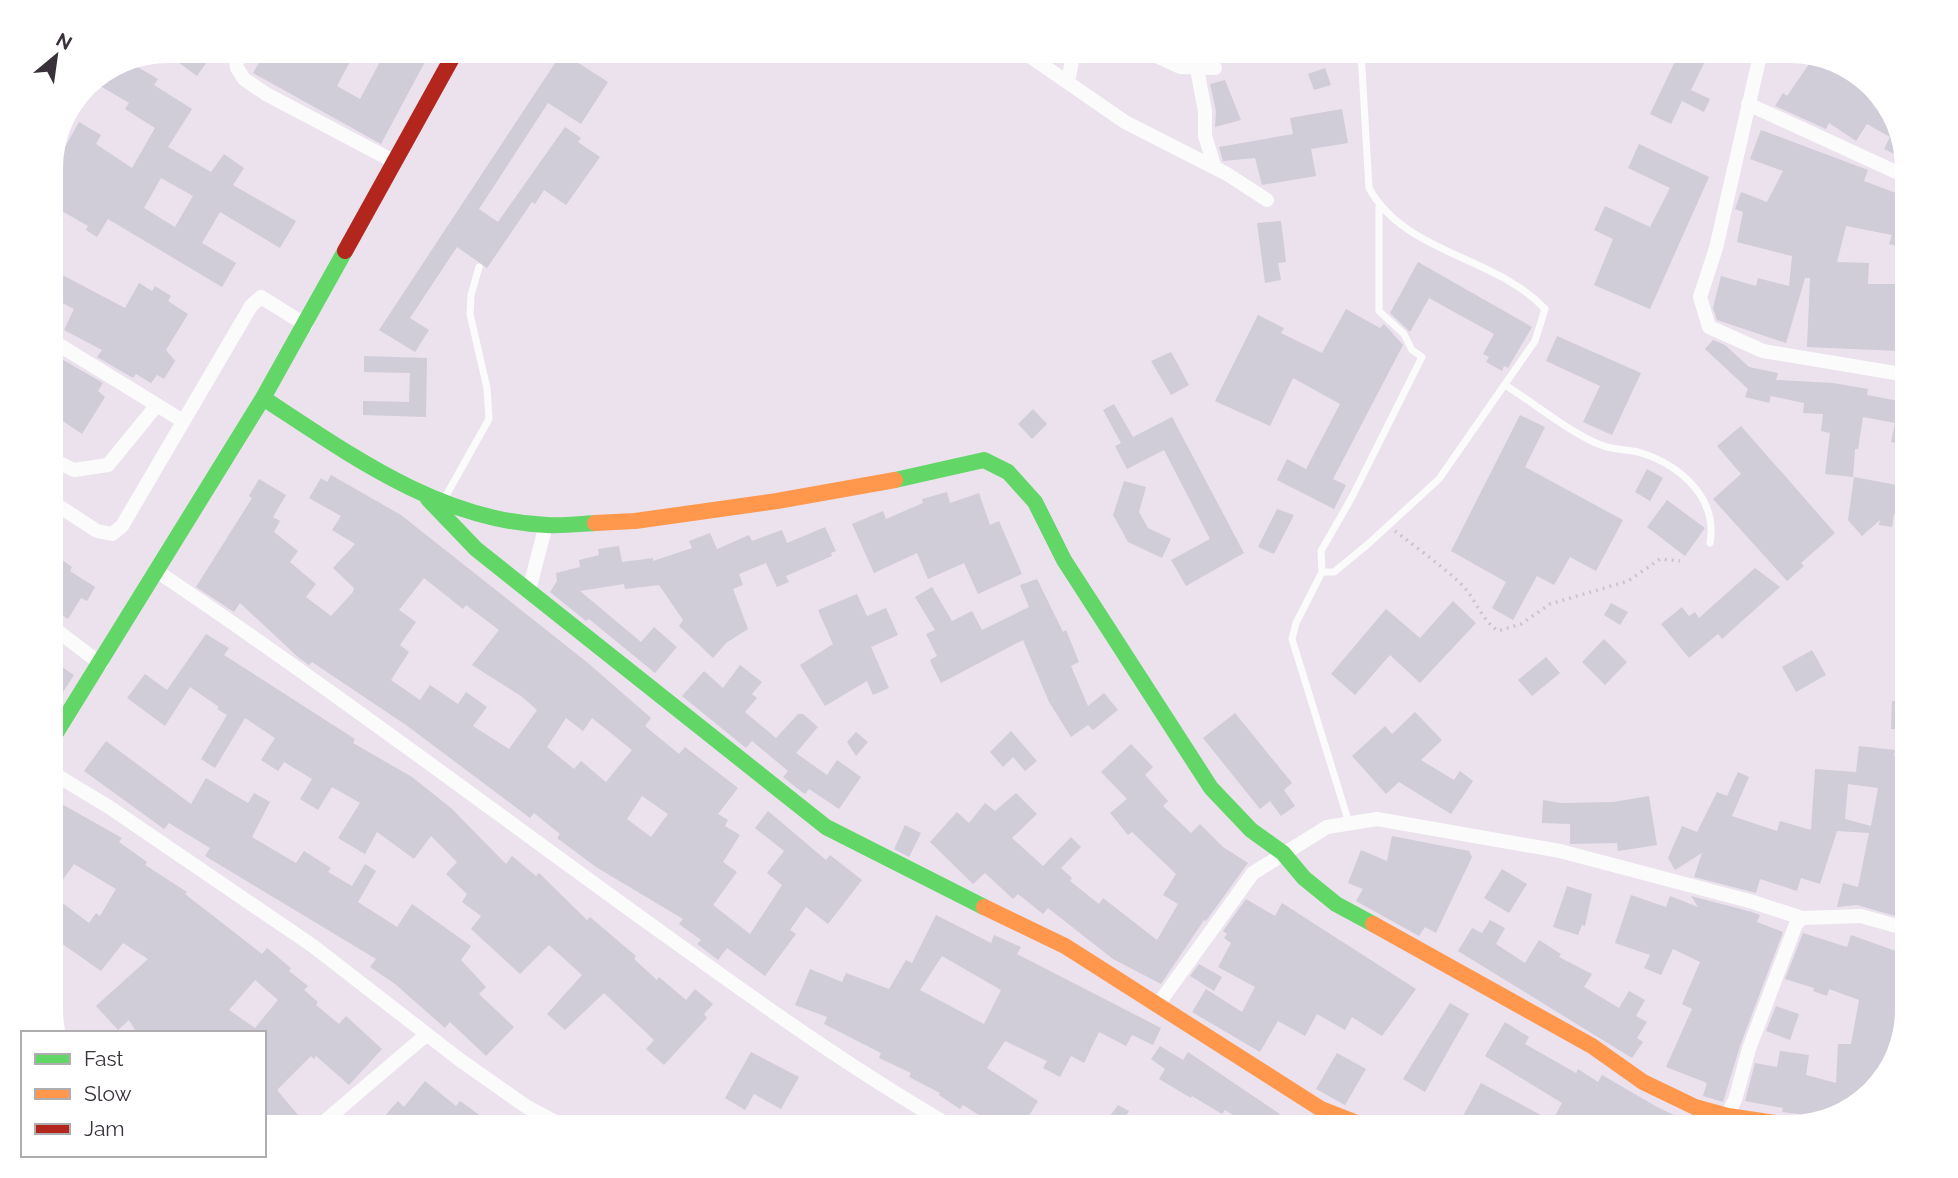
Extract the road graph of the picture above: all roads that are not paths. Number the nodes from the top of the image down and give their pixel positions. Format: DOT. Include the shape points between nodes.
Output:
graph roads {
  1 [pos="238,63"];
  2 [pos="449,63"];
  3 [pos="1040,63"];
  4 [pos="1072,63"];
  5 [pos="1171,63"];
  6 [pos="1362,63"];
  7 [pos="1758,63"];
  8 [pos="1215,68"];
  9 [pos="1197,69"];
  10 [pos="1068,82"];
  11 [pos="1748,104"];
  12 [pos="395,162"];
  13 [pos="1215,168"];
  14 [pos="1895,171"];
  15 [pos="1267,200"];
  16 [pos="1379,206"];
  17 [pos="480,267"];
  18 [pos="306,325"];
  19 [pos="63,347"];
  20 [pos="1895,373"];
  21 [pos="1505,385"];
  22 [pos="263,398"];
  23 [pos="157,405"];
  24 [pos="183,421"];
  25 [pos="63,465"];
  26 [pos="434,500"];
  27 [pos="63,509"];
  28 [pos="546,525"];
  29 [pos="1710,543"];
  30 [pos="158,572"];
  31 [pos="1322,572"];
  32 [pos="529,590"];
  33 [pos="63,635"];
  34 [pos="101,664"];
  35 [pos="63,723"];
  36 [pos="63,779"];
  37 [pos="1349,824"];
  38 [pos="1283,853"];
  39 [pos="1801,918"];
  40 [pos="1895,926"];
  41 [pos="1159,1003"];
  42 [pos="426,1035"];
  43 [pos="332,1115"];
  44 [pos="542,1115"];
  45 [pos="931,1115"];
  46 [pos="1336,1115"];
  47 [pos="1710,1115"];
  48 [pos="1726,1115"];
  1 -- 12 [label="street" via="244,79 266,94"];
  2 -- 12 [label="street"];
  3 -- 10 [label="street"];
  4 -- 10 [label="street"];
  5 -- 9 [label="street"];
  6 -- 16 [label="lane" via="1369,188"];
  7 -- 11 [label="street"];
  8 -- 9 [label="street"];
  9 -- 13 [label="street" via="1205,136"];
  10 -- 13 [label="street" via="1125,122"];
  11 -- 14 [label="street"];
  11 -- 20 [label="street" via="1716,248 1700,297 1709,327 1763,351"];
  12 -- 18 [label="street"];
  13 -- 15 [label="street"];
  16 -- 21 [label="lane" via="1406,229 1519,284 1545,309 1535,341"];
  16 -- 31 [label="lane" via="1379,312 1422,357 1321,551"];
  17 -- 26 [label="lane" via="470,314 487,388 489,419"];
  18 -- 22 [label="street"];
  18 -- 24 [label="street" via="261,297 251,306"];
  19 -- 23 [label="street"];
  21 -- 29 [label="lane" via="1601,445 1638,452 1676,468 1699,491 1713,524"];
  21 -- 31 [label="lane" via="1439,479 1334,572"];
  22 -- 26 [label="street" via="340,449"];
  22 -- 30 [label="street"];
  23 -- 24 [label="street"];
  23 -- 25 [label="street" via="108,465 74,470"];
  24 -- 27 [label="street" via="122,526 112,534 97,531"];
  26 -- 28 [label="street" via="495,518"];
  26 -- 32 [label="street" via="476,549"];
  28 -- 32 [label="street"];
  28 -- 38 [label="street" via="635,521 828,493 984,460 1008,472 1035,502 1065,560 1211,788 1251,830"];
  30 -- 34 [label="street"];
  30 -- 45 [label="street" via="281,655 772,1011 868,1078"];
  31 -- 37 [label="lane" via="1292,639"];
  32 -- 41 [label="street" via="826,827 1065,946"];
  33 -- 34 [label="street"];
  34 -- 35 [label="street"];
  36 -- 42 [label="street" via="313,946"];
  37 -- 38 [label="street" via="1327,827"];
  37 -- 39 [label="street" via="1377,819 1560,851"];
  38 -- 41 [label="street" via="1253,873"];
  38 -- 47 [label="street" via="1336,904 1581,1040 1643,1082"];
  39 -- 40 [label="street" via="1861,916"];
  39 -- 48 [label="street"];
  41 -- 46 [label="street" via="1245,1063"];
  42 -- 43 [label="street"];
  42 -- 44 [label="street"];
}
